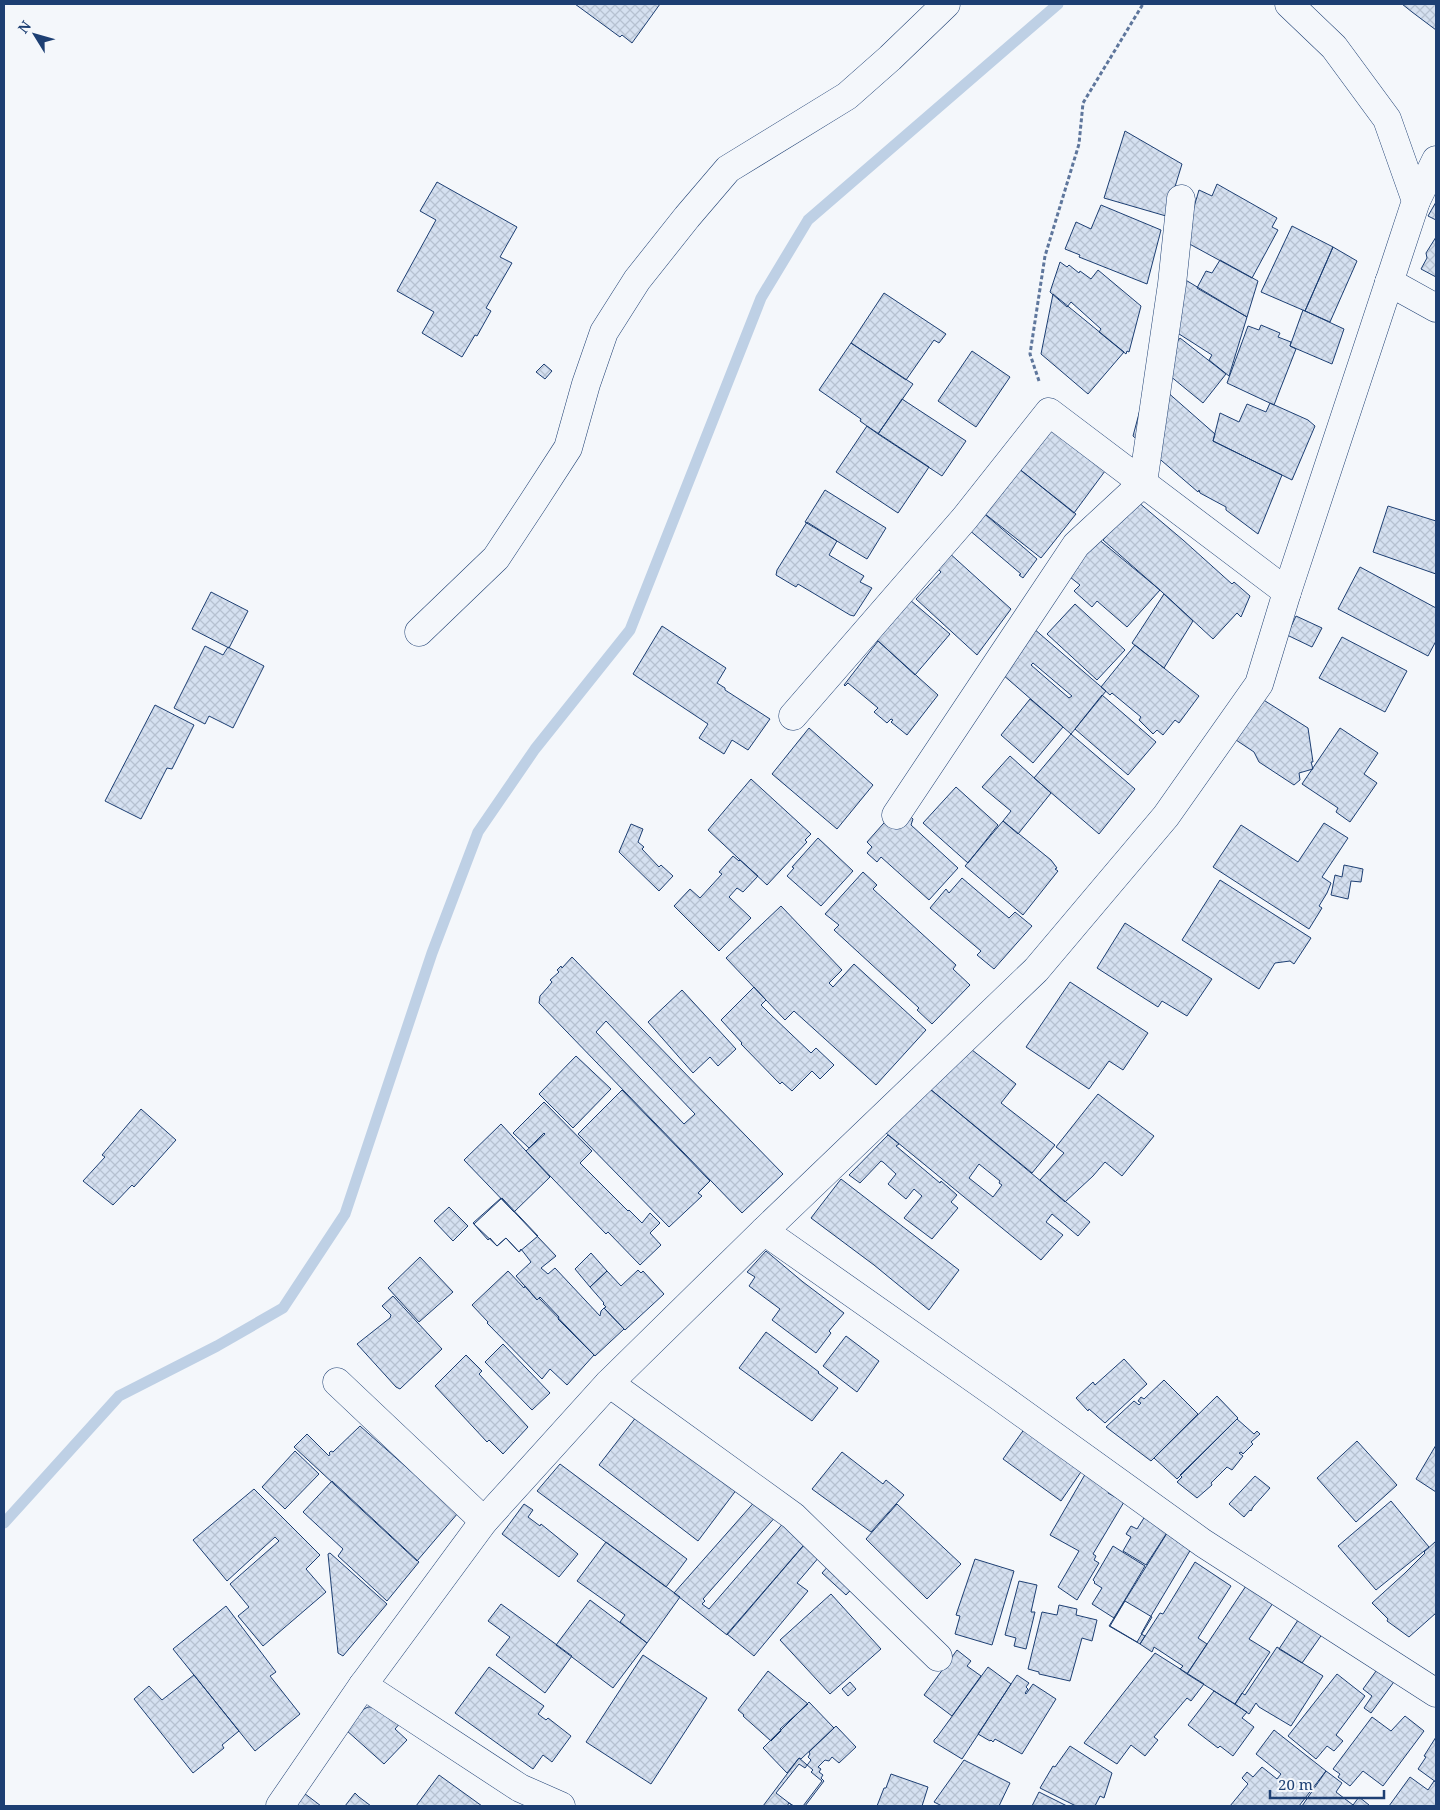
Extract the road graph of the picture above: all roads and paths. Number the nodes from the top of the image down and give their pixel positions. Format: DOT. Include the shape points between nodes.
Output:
graph roads {
  1 [pos="946,4"];
  2 [pos="1143,4"];
  3 [pos="1289,4"];
  4 [pos="1436,160"];
  5 [pos="1181,199"];
  6 [pos="1416,201"];
  7 [pos="1389,282"];
  8 [pos="1436,308"];
  9 [pos="1049,412"];
  10 [pos="1143,483"];
  11 [pos="1288,592"];
  12 [pos="419,632"];
  13 [pos="793,716"];
  14 [pos="896,815"];
  15 [pos="764,1231"];
  16 [pos="337,1382"];
  17 [pos="609,1383"];
  18 [pos="484,1521"];
  19 [pos="938,1657"];
  20 [pos="364,1685"];
  21 [pos="1436,1693"];
  22 [pos="280,1806"];
  23 [pos="562,1806"];
  1 -- 12 [label="street" via="847,96 728,169 637,280 604,332 568,448 496,558"];
  2 -- 9 [label="path" via="1083,103 1079,144 1045,256 1030,354"];
  3 -- 6 [label="street" via="1334,47 1387,119"];
  4 -- 6 [label="street"];
  5 -- 10 [label="street"];
  6 -- 7 [label="street"];
  7 -- 8 [label="street"];
  7 -- 11 [label="street"];
  9 -- 10 [label="street"];
  9 -- 13 [label="street" via="965,518"];
  10 -- 11 [label="street"];
  10 -- 14 [label="street" via="1076,545"];
  11 -- 15 [label="street" via="1259,684 1166,816 1036,970"];
  15 -- 17 [label="street"];
  15 -- 21 [label="street" via="1203,1542"];
  16 -- 18 [label="street"];
  17 -- 18 [label="street"];
  17 -- 19 [label="street" via="793,1516"];
  18 -- 20 [label="street"];
  20 -- 22 [label="street"];
  20 -- 23 [label="street" via="520,1788"];
}
